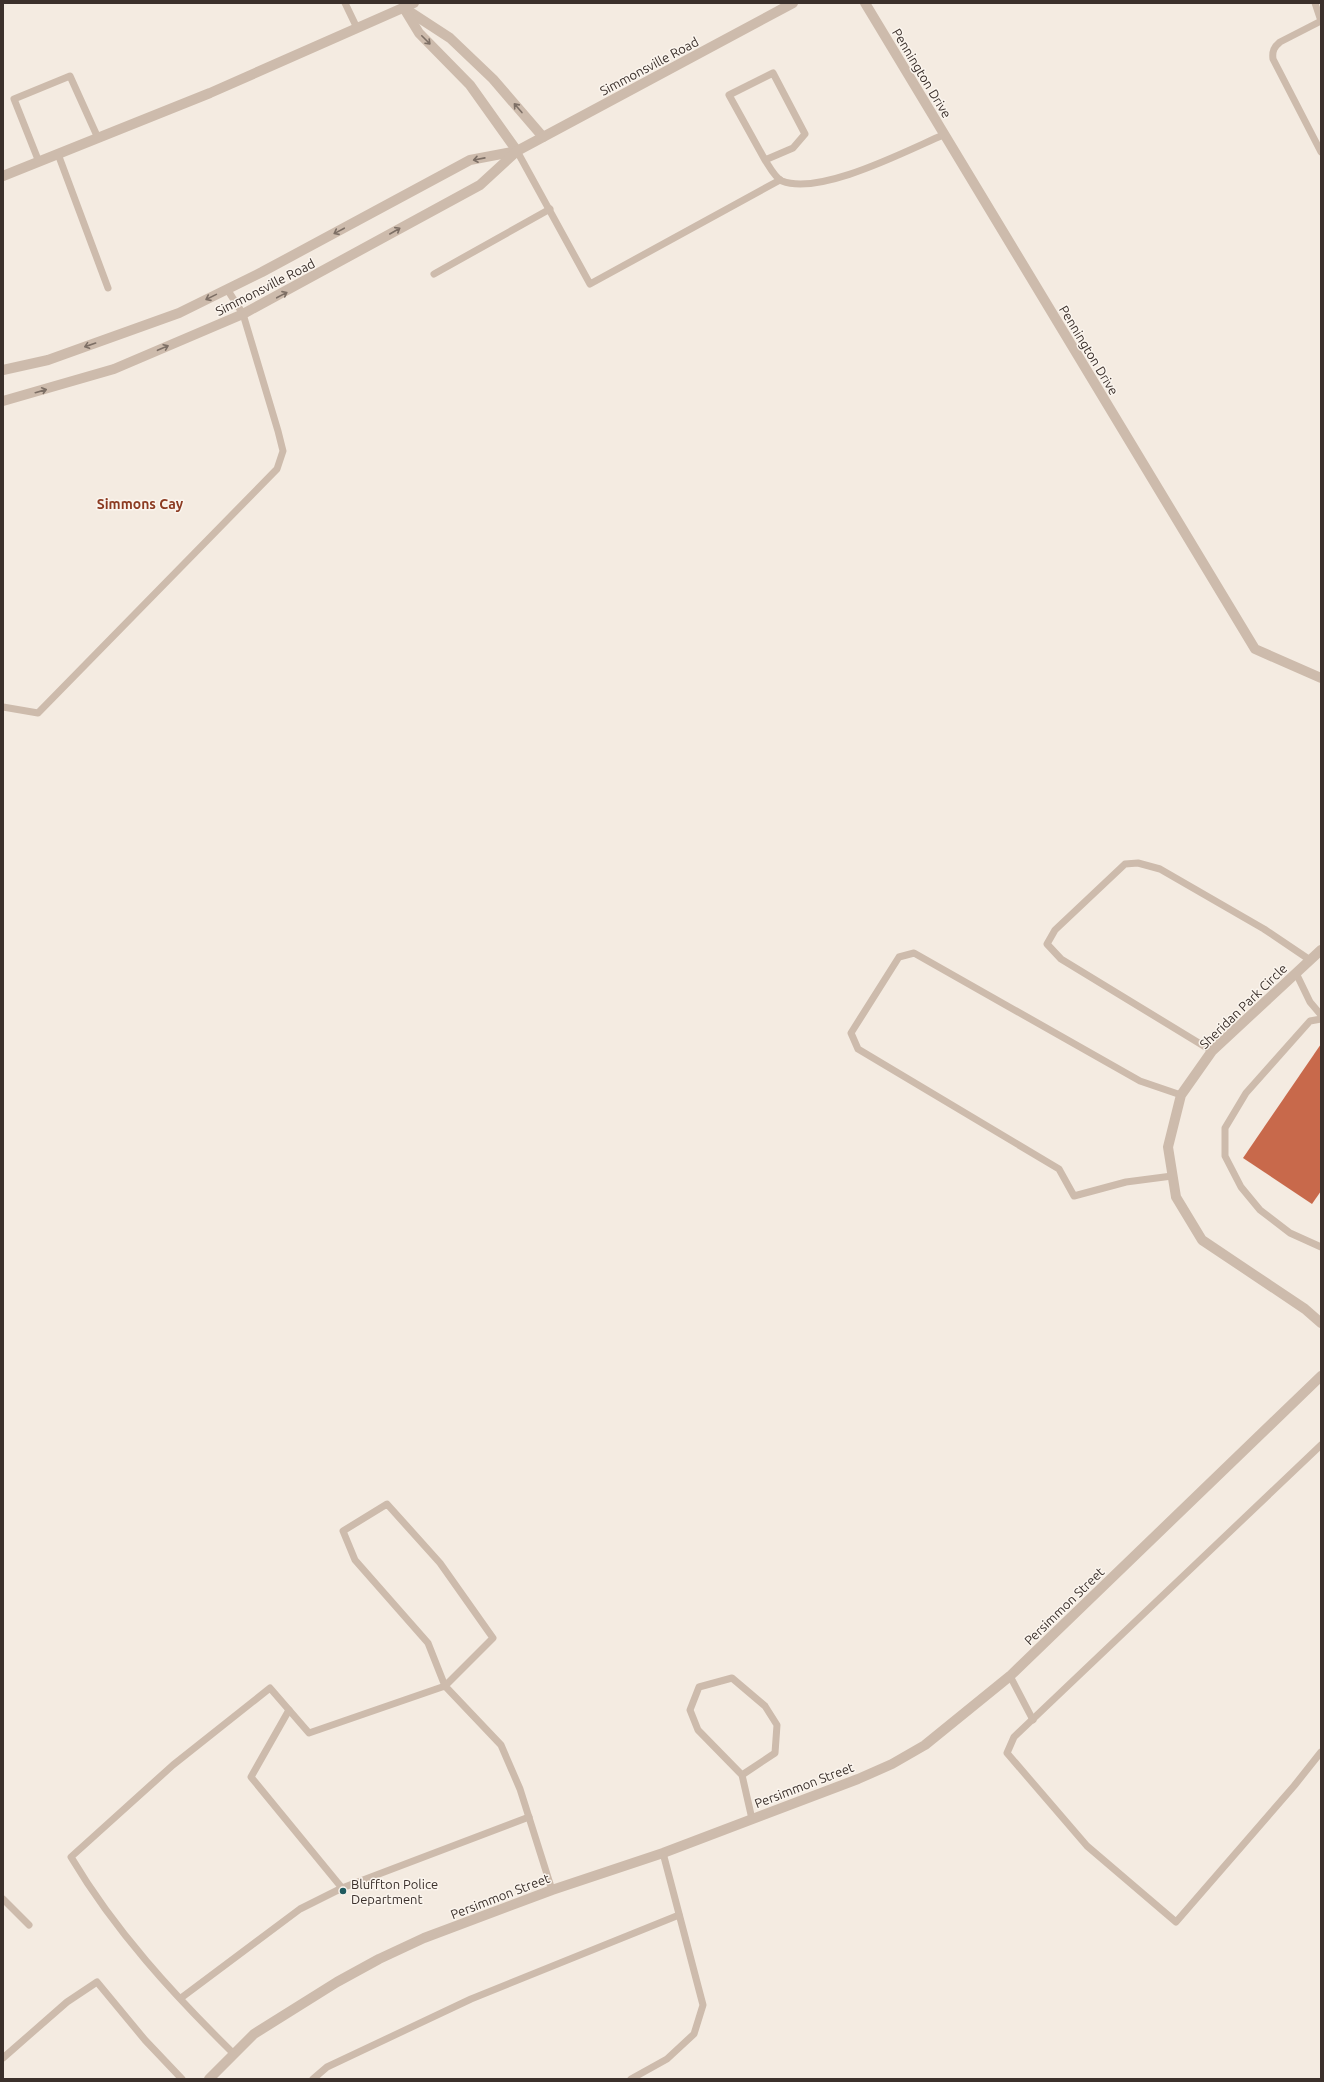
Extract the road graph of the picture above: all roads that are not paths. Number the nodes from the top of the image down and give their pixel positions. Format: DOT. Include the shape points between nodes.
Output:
graph roads {
  1 [pos="345,3"];
  2 [pos="414,3"];
  3 [pos="793,3"];
  4 [pos="865,3"];
  5 [pos="1315,3"];
  6 [pos="404,8"];
  7 [pos="1321,21"];
  8 [pos="358,28"];
  9 [pos="943,135"];
  10 [pos="543,137"];
  11 [pos="98,138"];
  12 [pos="517,151"];
  13 [pos="1321,152"];
  14 [pos="58,154"];
  15 [pos="765,160"];
  16 [pos="39,162"];
  17 [pos="3,176"];
  18 [pos="780,180"];
  19 [pos="550,209"];
  20 [pos="434,274"];
  21 [pos="108,288"];
  22 [pos="227,289"];
  23 [pos="243,314"];
  24 [pos="3,370"];
  25 [pos="3,401"];
  26 [pos="1321,678"];
  27 [pos="3,707"];
  28 [pos="1321,950"];
  29 [pos="1310,960"];
  30 [pos="1296,973"];
  31 [pos="1321,1015"];
  32 [pos="1321,1019"];
  33 [pos="1212,1051"];
  34 [pos="1181,1095"];
  35 [pos="1172,1176"];
  36 [pos="1321,1247"];
  37 [pos="1321,1323"];
  38 [pos="1321,1376"];
  39 [pos="1321,1445"];
  40 [pos="1010,1676"];
  41 [pos="446,1686"];
  42 [pos="289,1710"];
  43 [pos="1033,1720"];
  44 [pos="1321,1752"];
  45 [pos="742,1775"];
  46 [pos="529,1817"];
  47 [pos="752,1819"];
  48 [pos="663,1852"];
  49 [pos="342,1888"];
  50 [pos="552,1890"];
  51 [pos="3,1899"];
  52 [pos="679,1915"];
  53 [pos="29,1926"];
  54 [pos="181,1998"];
  55 [pos="234,2054"];
  56 [pos="3,2058"];
  57 [pos="182,2079"];
  58 [pos="209,2079"];
  59 [pos="313,2079"];
  60 [pos="631,2079"];
  1 -- 8 [label="lane"];
  2 -- 6 [label="street"];
  3 -- 10 [label="street, Simmonsville Road"];
  4 -- 9 [label="street, Pennington Drive"];
  5 -- 7 [label="lane"];
  6 -- 8 [label="street"];
  10 -- 6 [label="street, one-way" via="493,79 450,38"];
  6 -- 12 [label="street, one-way" via="418,33 470,85"];
  7 -- 13 [label="lane" via="1280,42 1272,52 1273,59"];
  8 -- 11 [label="street" via="210,93"];
  9 -- 18 [label="lane" via="860,170 821,183 797,185"];
  9 -- 26 [label="street, Pennington Drive" via="1255,649"];
  10 -- 12 [label="street, Simmonsville Road"];
  11 -- 14 [label="street"];
  11 -- 16 [label="lane" via="70,76 14,99"];
  12 -- 19 [label="lane"];
  12 -- 22 [label="street, Simmonsville Road, one-way" via="470,160"];
  23 -- 12 [label="street, Simmonsville Road, one-way" via="480,185"];
  14 -- 16 [label="street"];
  14 -- 21 [label="lane"];
  15 -- 15 [label="lane" via="729,95 773,73 804,134 793,148"];
  15 -- 18 [label="lane"];
  16 -- 17 [label="street"];
  18 -- 19 [label="lane" via="590,284"];
  19 -- 20 [label="lane"];
  22 -- 23 [label="lane"];
  22 -- 24 [label="street, Simmonsville Road, one-way" via="179,313 102,341 48,360"];
  25 -- 23 [label="street, Simmonsville Road, one-way" via="114,369"];
  23 -- 27 [label="lane" via="283,452 277,469 38,713"];
  28 -- 29 [label="street, Sheridan Park Circle"];
  29 -- 30 [label="street, Sheridan Park Circle"];
  29 -- 33 [label="lane" via="1160,869 1138,863 1125,864 1055,930 1047,944 1061,959"];
  30 -- 31 [label="lane" via="1310,1002"];
  30 -- 33 [label="street, Sheridan Park Circle"];
  32 -- 36 [label="lane" via="1310,1021 1246,1093 1225,1128 1225,1156 1241,1187 1260,1210 1284,1228"];
  33 -- 34 [label="street, Sheridan Park Circle"];
  34 -- 35 [label="street, Sheridan Park Circle" via="1168,1147"];
  34 -- 35 [label="lane" via="1140,1081 914,953 899,957 851,1033 858,1049 1059,1169 1074,1196 1126,1182"];
  35 -- 37 [label="street, Sheridan Park Circle" via="1176,1197 1202,1240"];
  38 -- 40 [label="street, Persimmon Street"];
  39 -- 43 [label="lane"];
  40 -- 43 [label="lane"];
  40 -- 47 [label="street, Persimmon Street" via="925,1745 892,1764"];
  41 -- 41 [label="lane" via="428,1644 355,1560 343,1531 387,1504 440,1563 492,1638"];
  41 -- 42 [label="lane" via="309,1733"];
  41 -- 46 [label="lane" via="501,1745"];
  42 -- 49 [label="lane" via="251,1777"];
  42 -- 54 [label="lane" via="270,1688 174,1765 71,1857 119,1930"];
  43 -- 44 [label="lane" via="1014,1737 1007,1753 1087,1846 1176,1922"];
  45 -- 45 [label="lane" via="698,1730 690,1710 699,1687 732,1678 765,1706 776,1726 775,1753"];
  45 -- 47 [label="lane"];
  46 -- 49 [label="lane"];
  46 -- 50 [label="lane"];
  47 -- 48 [label="street, Persimmon Street"];
  48 -- 50 [label="street, Persimmon Street"];
  48 -- 52 [label="lane"];
  49 -- 54 [label="lane" via="300,1909"];
  50 -- 55 [label="street, Persimmon Street" via="424,1938 379,1959 254,2034"];
  51 -- 53 [label="lane"];
  52 -- 59 [label="lane" via="471,1999 326,2068"];
  52 -- 60 [label="lane" via="703,2005 694,2034 667,2059"];
  54 -- 55 [label="lane"];
  55 -- 58 [label="street, Persimmon Street"];
  56 -- 57 [label="lane" via="66,2002 97,1982"];
}
